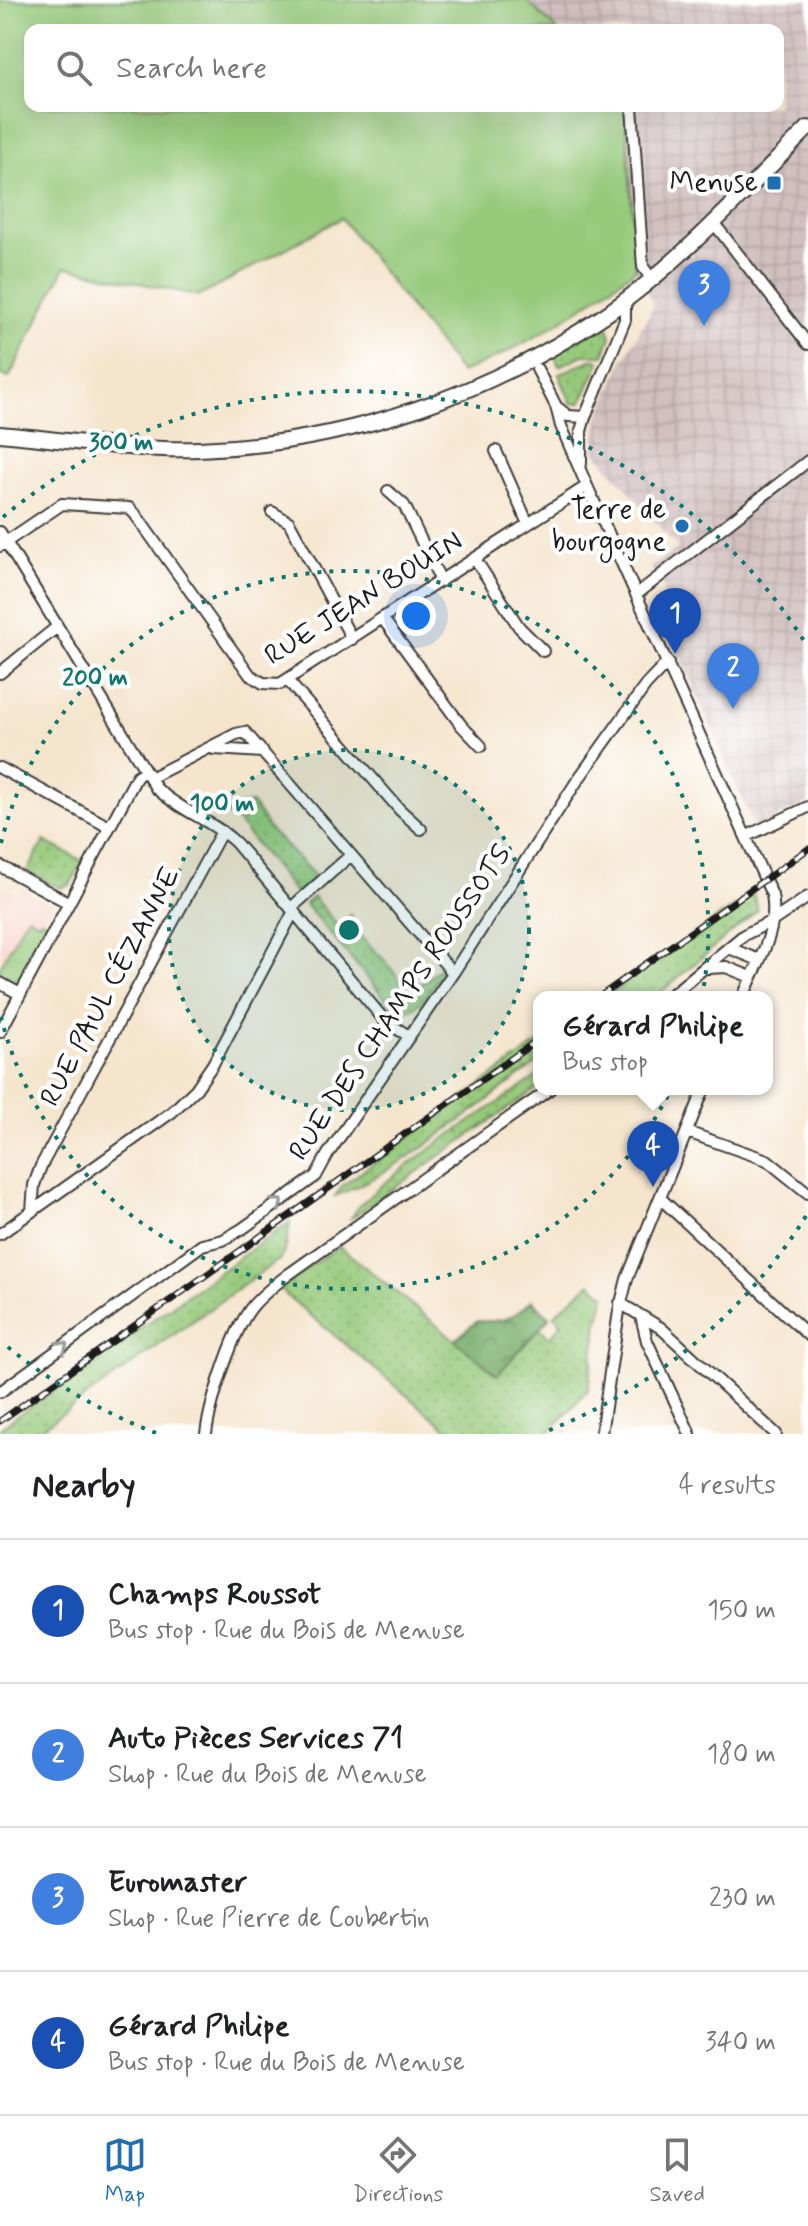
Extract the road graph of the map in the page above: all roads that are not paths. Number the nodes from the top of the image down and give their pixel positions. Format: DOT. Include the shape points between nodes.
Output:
graph roads {
  1 [pos="632,112"];
  2 [pos="808,128"];
  3 [pos="713,222"];
  4 [pos="651,278"];
  5 [pos="625,300"];
  6 [pos="808,344"];
  7 [pos="530,367"];
  8 [pos="556,406"];
  9 [pos="585,417"];
  10 [pos="0,434"];
  11 [pos="496,451"];
  12 [pos="808,461"];
  13 [pos="580,470"];
  14 [pos="587,486"];
  15 [pos="388,491"];
  16 [pos="272,512"];
  17 [pos="528,524"];
  18 [pos="0,532"];
  19 [pos="3,544"];
  20 [pos="475,559"];
  21 [pos="441,581"];
  22 [pos="637,594"];
  23 [pos="383,619"];
  24 [pos="57,627"];
  25 [pos="352,639"];
  26 [pos="543,651"];
  27 [pos="668,662"];
  28 [pos="0,673"];
  29 [pos="288,681"];
  30 [pos="481,746"];
  31 [pos="212,748"];
  32 [pos="263,752"];
  33 [pos="0,768"];
  34 [pos="147,774"];
  35 [pos="808,807"];
  36 [pos="109,827"];
  37 [pos="421,829"];
  38 [pos="222,831"];
  39 [pos="747,836"];
  40 [pos="351,855"];
  41 [pos="0,866"];
  42 [pos="808,897"];
  43 [pos="69,903"];
  44 [pos="292,910"];
  45 [pos="774,920"];
  46 [pos="729,948"];
  47 [pos="759,960"];
  48 [pos="706,968"];
  49 [pos="453,973"];
  50 [pos="751,977"];
  51 [pos="0,983"];
  52 [pos="677,991"];
  53 [pos="745,991"];
  54 [pos="20,994"];
  55 [pos="0,1032"];
  56 [pos="409,1036"];
  57 [pos="542,1095"];
  58 [pos="702,1095"];
  59 [pos="687,1132"];
  60 [pos="808,1193"];
  61 [pos="660,1198"];
  62 [pos="32,1211"];
  63 [pos="0,1234"];
  64 [pos="620,1303"];
  65 [pos="641,1316"];
  66 [pos="808,1335"];
  67 [pos="0,1392"];
  68 [pos="206,1434"];
  69 [pos="601,1434"];
  70 [pos="690,1434"];
  71 [pos="776,1434"];
  1 -- 4 [label="street" via="643,267"];
  2 -- 3 [label="main road"];
  3 -- 4 [label="main road"];
  3 -- 6 [label="street"];
  4 -- 5 [label="main road"];
  5 -- 7 [label="main road" via="548,349"];
  5 -- 9 [label="street" via="625,320"];
  7 -- 8 [label="street"];
  7 -- 10 [label="main road" via="403,414 258,445 151,447"];
  8 -- 9 [label="street" via="568,416"];
  8 -- 13 [label="street"];
  9 -- 13 [label="street"];
  11 -- 17 [label="street"];
  12 -- 22 [label="street"];
  13 -- 14 [label="street"];
  14 -- 17 [label="street, RUE JEAN BOUIN"];
  14 -- 22 [label="street"];
  15 -- 21 [label="street" via="404,505"];
  16 -- 25 [label="street" via="289,522"];
  17 -- 20 [label="street, RUE JEAN BOUIN"];
  18 -- 19 [label="street"];
  19 -- 24 [label="street"];
  19 -- 29 [label="street, RUE JEAN BOUIN" via="62,504 129,508 250,675 263,683"];
  20 -- 21 [label="street, RUE JEAN BOUIN"];
  20 -- 26 [label="street" via="519,627"];
  21 -- 23 [label="street, RUE JEAN BOUIN"];
  22 -- 27 [label="street"];
  23 -- 25 [label="street, RUE JEAN BOUIN"];
  23 -- 30 [label="street"];
  24 -- 28 [label="street"];
  24 -- 34 [label="street"];
  25 -- 29 [label="street, RUE JEAN BOUIN"];
  27 -- 39 [label="street"];
  27 -- 49 [label="street, RUE DES CHAMPS ROUSSOTS" via="577,781"];
  29 -- 37 [label="street"];
  31 -- 32 [label="street"];
  31 -- 32 [label="street" via="245,732"];
  31 -- 34 [label="street"];
  32 -- 40 [label="street"];
  33 -- 36 [label="street"];
  34 -- 36 [label="street" via="137,776"];
  34 -- 38 [label="street" via="179,807"];
  35 -- 39 [label="street"];
  36 -- 43 [label="street"];
  38 -- 44 [label="street"];
  38 -- 62 [label="street, RUE PAUL CÉZANNE" via="41,1166"];
  39 -- 45 [label="street" via="772,895"];
  40 -- 44 [label="street"];
  40 -- 49 [label="street"];
  41 -- 43 [label="street"];
  42 -- 45 [label="street"];
  43 -- 54 [label="street"];
  44 -- 56 [label="street" via="386,1022"];
  44 -- 62 [label="street" via="196,1089 172,1112"];
  45 -- 46 [label="street"];
  45 -- 47 [label="street"];
  46 -- 47 [label="street"];
  46 -- 48 [label="street"];
  47 -- 50 [label="street"];
  48 -- 50 [label="street" via="726,967"];
  48 -- 52 [label="street"];
  49 -- 56 [label="street, RUE DES CHAMPS ROUSSOTS"];
  50 -- 53 [label="street"];
  51 -- 54 [label="street"];
  54 -- 55 [label="street"];
  67 -- 56 [label="street, RUE DES CHAMPS ROUSSOTS, one-way" via="202,1245 242,1229 316,1176"];
  57 -- 68 [label="street" via="260,1299 244,1320 222,1373"];
  58 -- 59 [label="street"];
  59 -- 60 [label="street" via="767,1160"];
  59 -- 61 [label="street"];
  61 -- 64 [label="street"];
  61 -- 66 [label="street"];
  62 -- 63 [label="street"];
  64 -- 65 [label="street"];
  64 -- 69 [label="street"];
  65 -- 70 [label="street" via="647,1341"];
  65 -- 71 [label="street" via="661,1328"];
}
